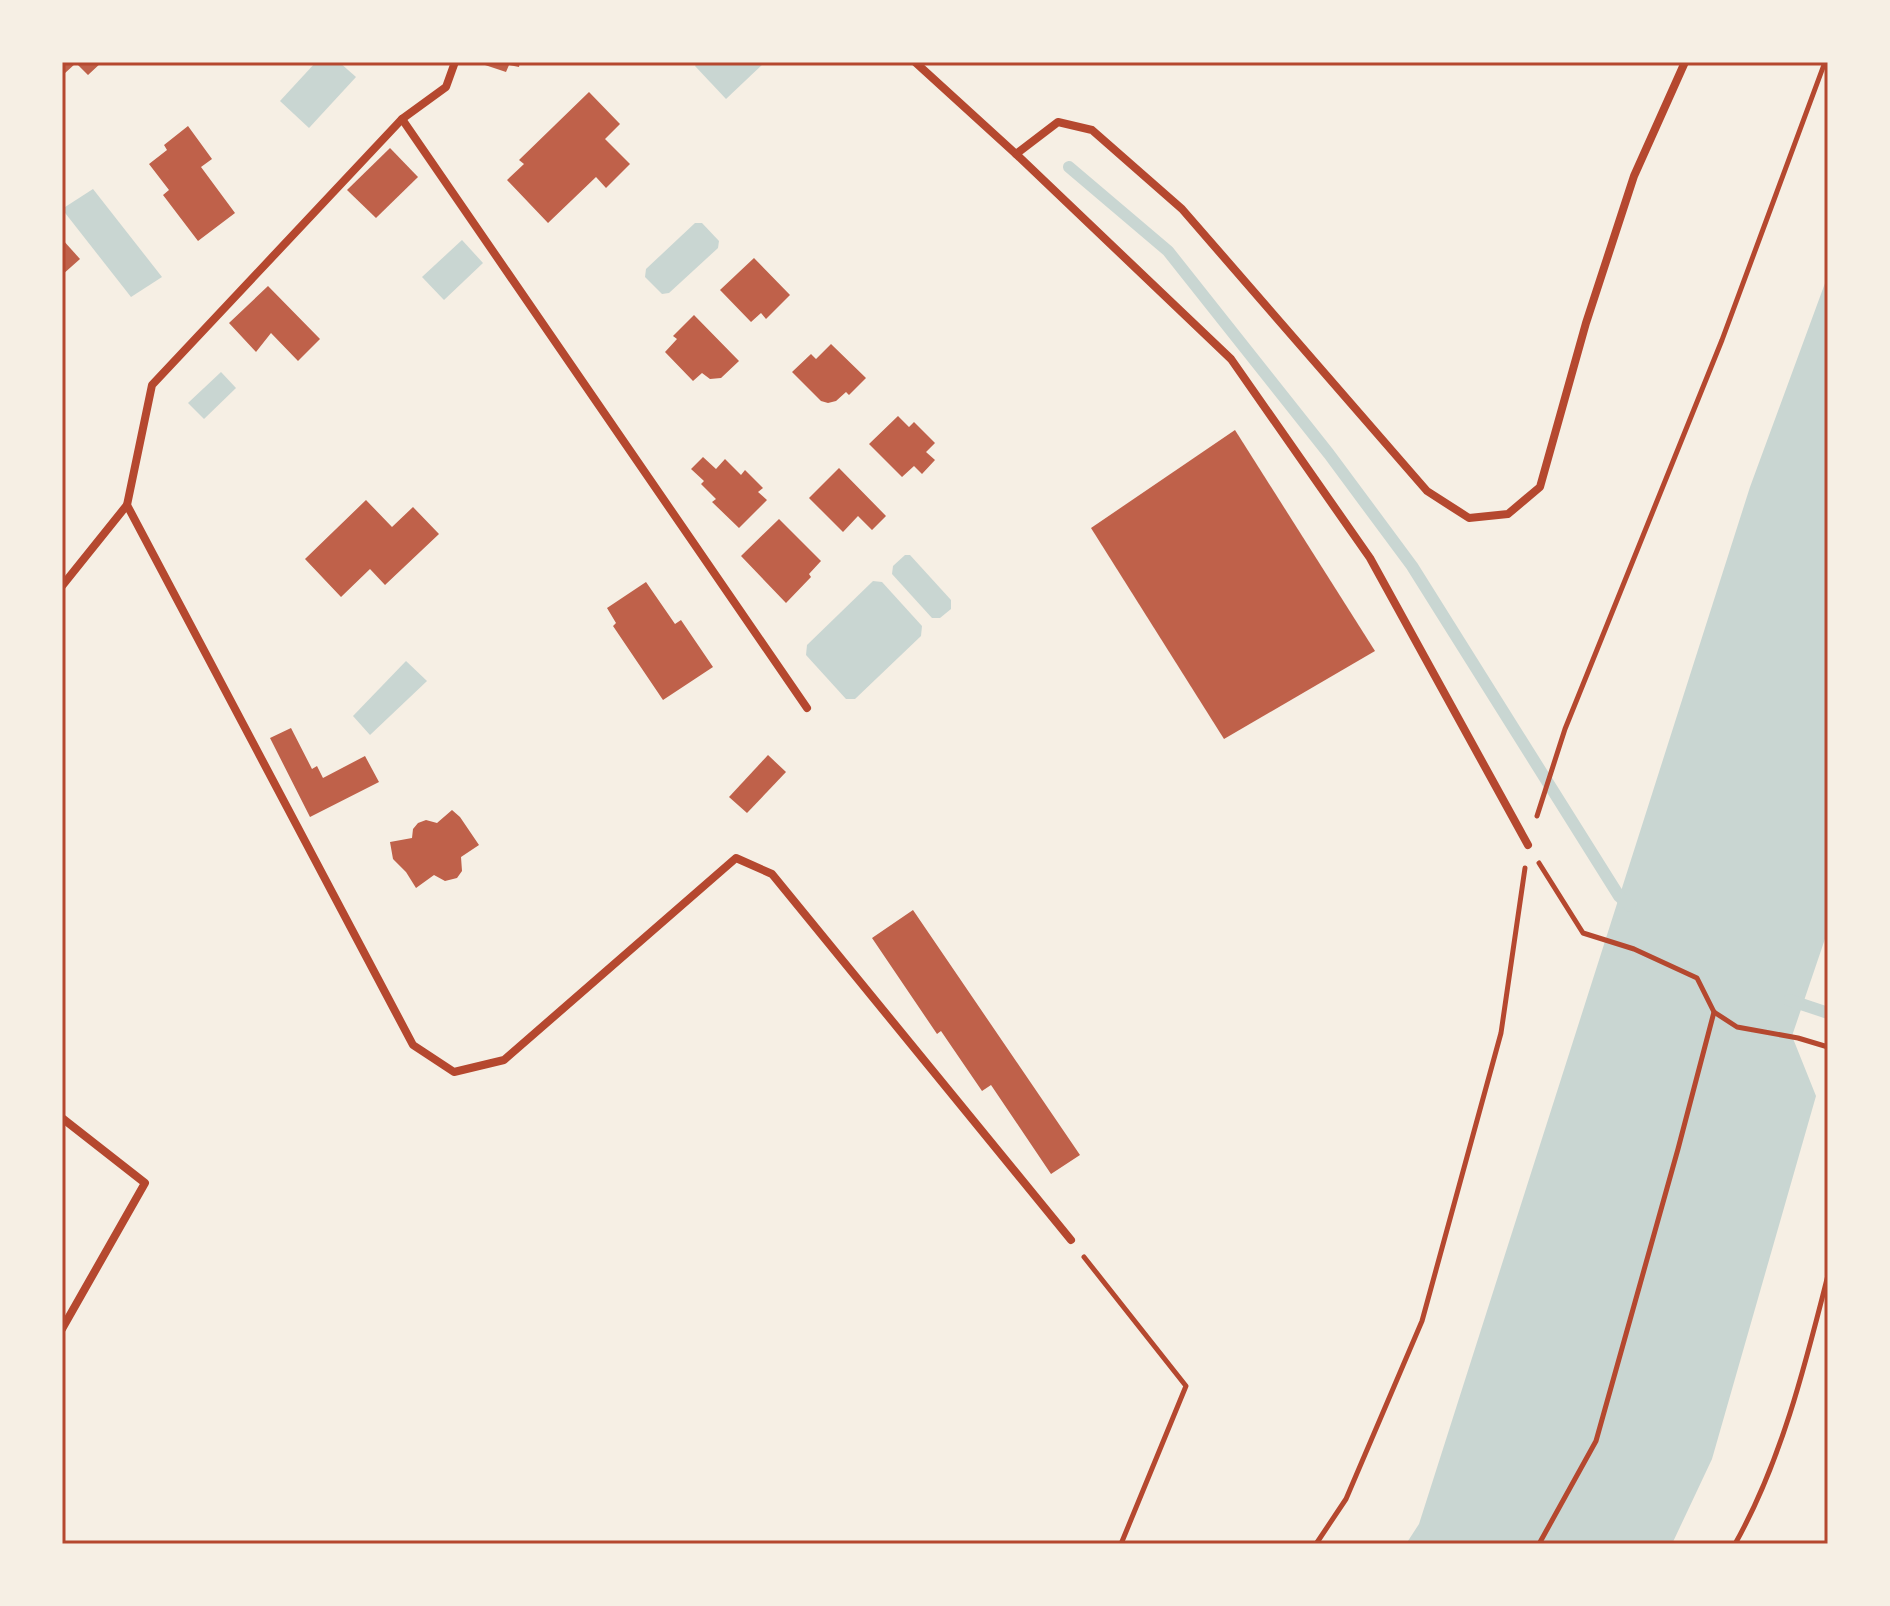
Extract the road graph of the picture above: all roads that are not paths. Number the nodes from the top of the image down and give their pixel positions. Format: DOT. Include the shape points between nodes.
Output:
graph roads {
  1 [pos="455,62"];
  2 [pos="915,62"];
  3 [pos="1685,62"];
  4 [pos="402,119"];
  5 [pos="1016,154"];
  6 [pos="127,505"];
  7 [pos="62,586"];
  8 [pos="807,708"];
  9 [pos="1528,845"];
  10 [pos="62,1118"];
  11 [pos="1071,1240"];
  12 [pos="62,1329"];
  1 -- 4 [label="street" via="446,87"];
  2 -- 5 [label="street"];
  3 -- 5 [label="street" via="1634,176 1540,487 1508,514 1469,518 1427,491 1182,209 1092,130 1058,122"];
  4 -- 6 [label="street" via="152,385"];
  4 -- 8 [label="street"];
  5 -- 9 [label="street" via="1231,359 1370,558"];
  6 -- 7 [label="street"];
  6 -- 11 [label="street" via="413,1045 454,1072 504,1060 736,858 772,874"];
  10 -- 12 [label="street" via="145,1183"];
}
